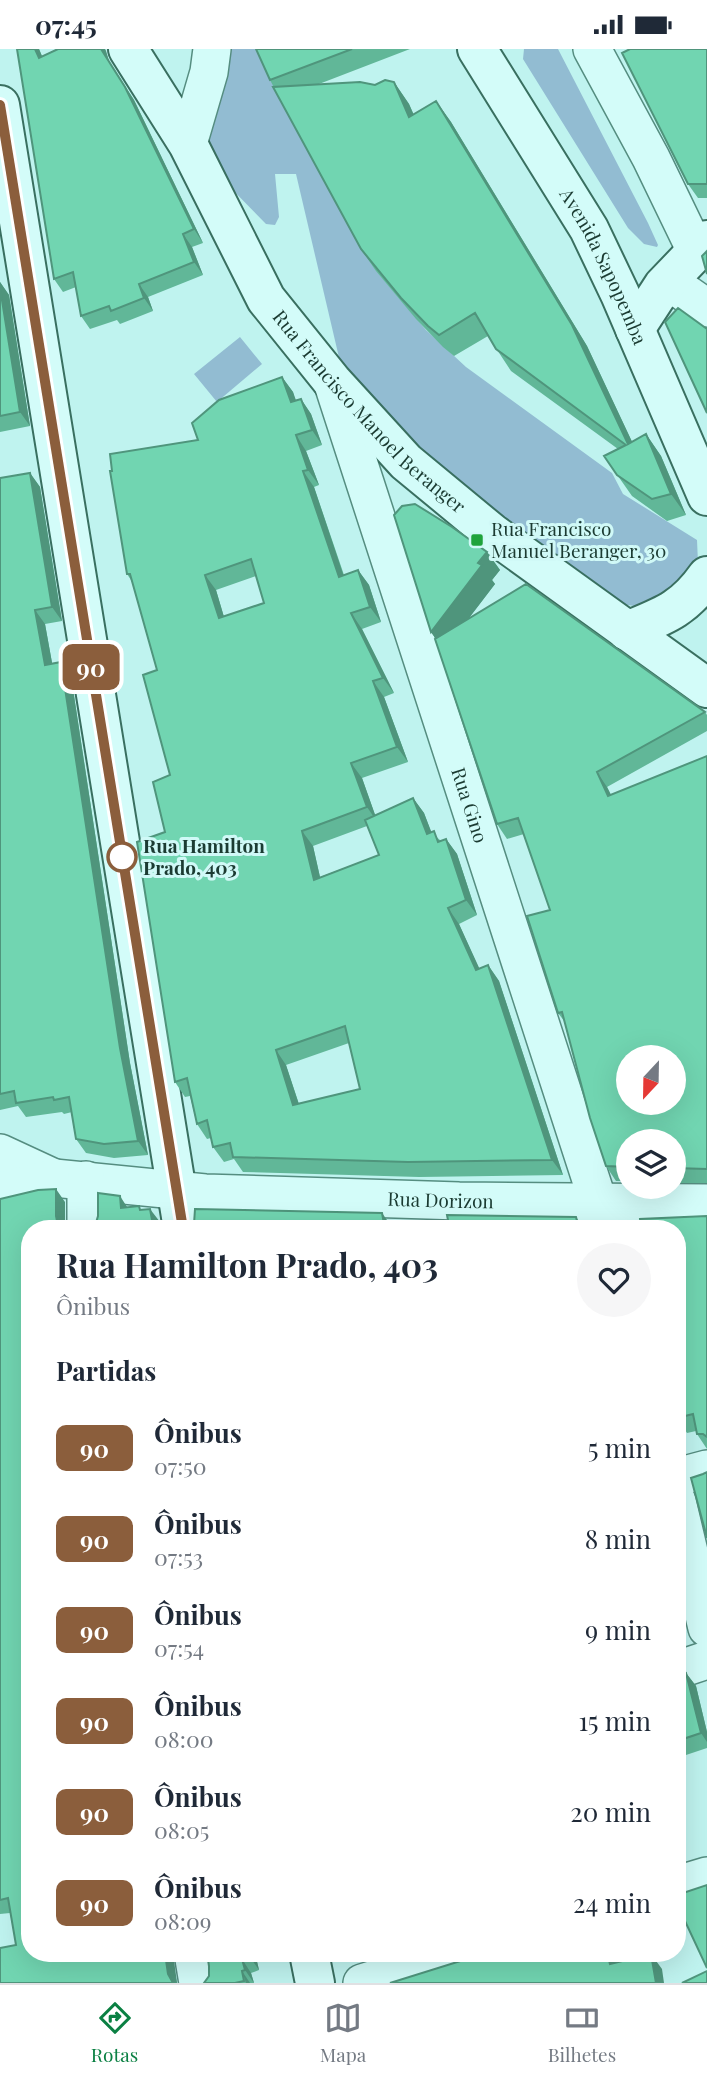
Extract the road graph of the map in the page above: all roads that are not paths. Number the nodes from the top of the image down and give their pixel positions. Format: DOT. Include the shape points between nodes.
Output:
graph roads {
  1 [pos="128,49"];
  2 [pos="212,49"];
  3 [pos="477,49"];
  4 [pos="592,49"];
  5 [pos="0,105"];
  6 [pos="188,144"];
  7 [pos="702,245"];
  8 [pos="666,283"];
  9 [pos="620,294"];
  10 [pos="707,308"];
  11 [pos="635,329"];
  12 [pos="332,381"];
  13 [pos="707,496"];
  14 [pos="707,576"];
  15 [pos="626,631"];
  16 [pos="707,688"];
  17 [pos="0,1153"];
  18 [pos="70,1179"];
  19 [pos="176,1189"];
  20 [pos="0,1191"];
  21 [pos="707,1203"];
  22 [pos="603,1215"];
  23 [pos="83,1220"];
  24 [pos="181,1220"];
  25 [pos="707,1469"];
  26 [pos="686,1475"];
  27 [pos="686,1539"];
  28 [pos="707,1627"];
  29 [pos="707,1660"];
  30 [pos="686,1667"];
  31 [pos="707,1876"];
  32 [pos="686,1882"];
  33 [pos="194,1962"];
  34 [pos="310,1962"];
  35 [pos="429,1962"];
  36 [pos="198,1983"];
  37 [pos="314,1983"];
  38 [pos="362,1983"];
  1 -- 6 [label="main road, Rua Francisco Manoel Beranger"];
  2 -- 6 [label="street"];
  3 -- 9 [label="main road, Avenida Sapopemba" via="589,229"];
  4 -- 7 [label="street"];
  5 -- 19 [label="main road"];
  6 -- 12 [label="main road, Rua Francisco Manoel Beranger" via="266,299"];
  7 -- 8 [label="main road"];
  8 -- 9 [label="main road"];
  8 -- 10 [label="street"];
  8 -- 11 [label="main road"];
  9 -- 11 [label="main road, Avenida Sapopemba"];
  11 -- 13 [label="main road, Avenida Sapopemba"];
  12 -- 15 [label="main road, Rua Francisco Manoel Beranger" via="406,462 492,533"];
  12 -- 22 [label="street, Rua Gino"];
  14 -- 15 [label="main road" via="693,595 667,614"];
  15 -- 16 [label="main road, Rua Francisco Manoel Beranger"];
  17 -- 18 [label="street"];
  18 -- 19 [label="street, Rua Dorizon"];
  18 -- 20 [label="street"];
  18 -- 23 [label="street"];
  19 -- 22 [label="street, Rua Dorizon" via="459,1201"];
  19 -- 24 [label="main road"];
  21 -- 22 [label="street, Rua Dorizon"];
  25 -- 26 [label="street"];
  27 -- 28 [label="street"];
  29 -- 30 [label="street"];
  31 -- 32 [label="street"];
  33 -- 36 [label="street"];
  34 -- 37 [label="main road"];
  35 -- 38 [label="street"];
}
